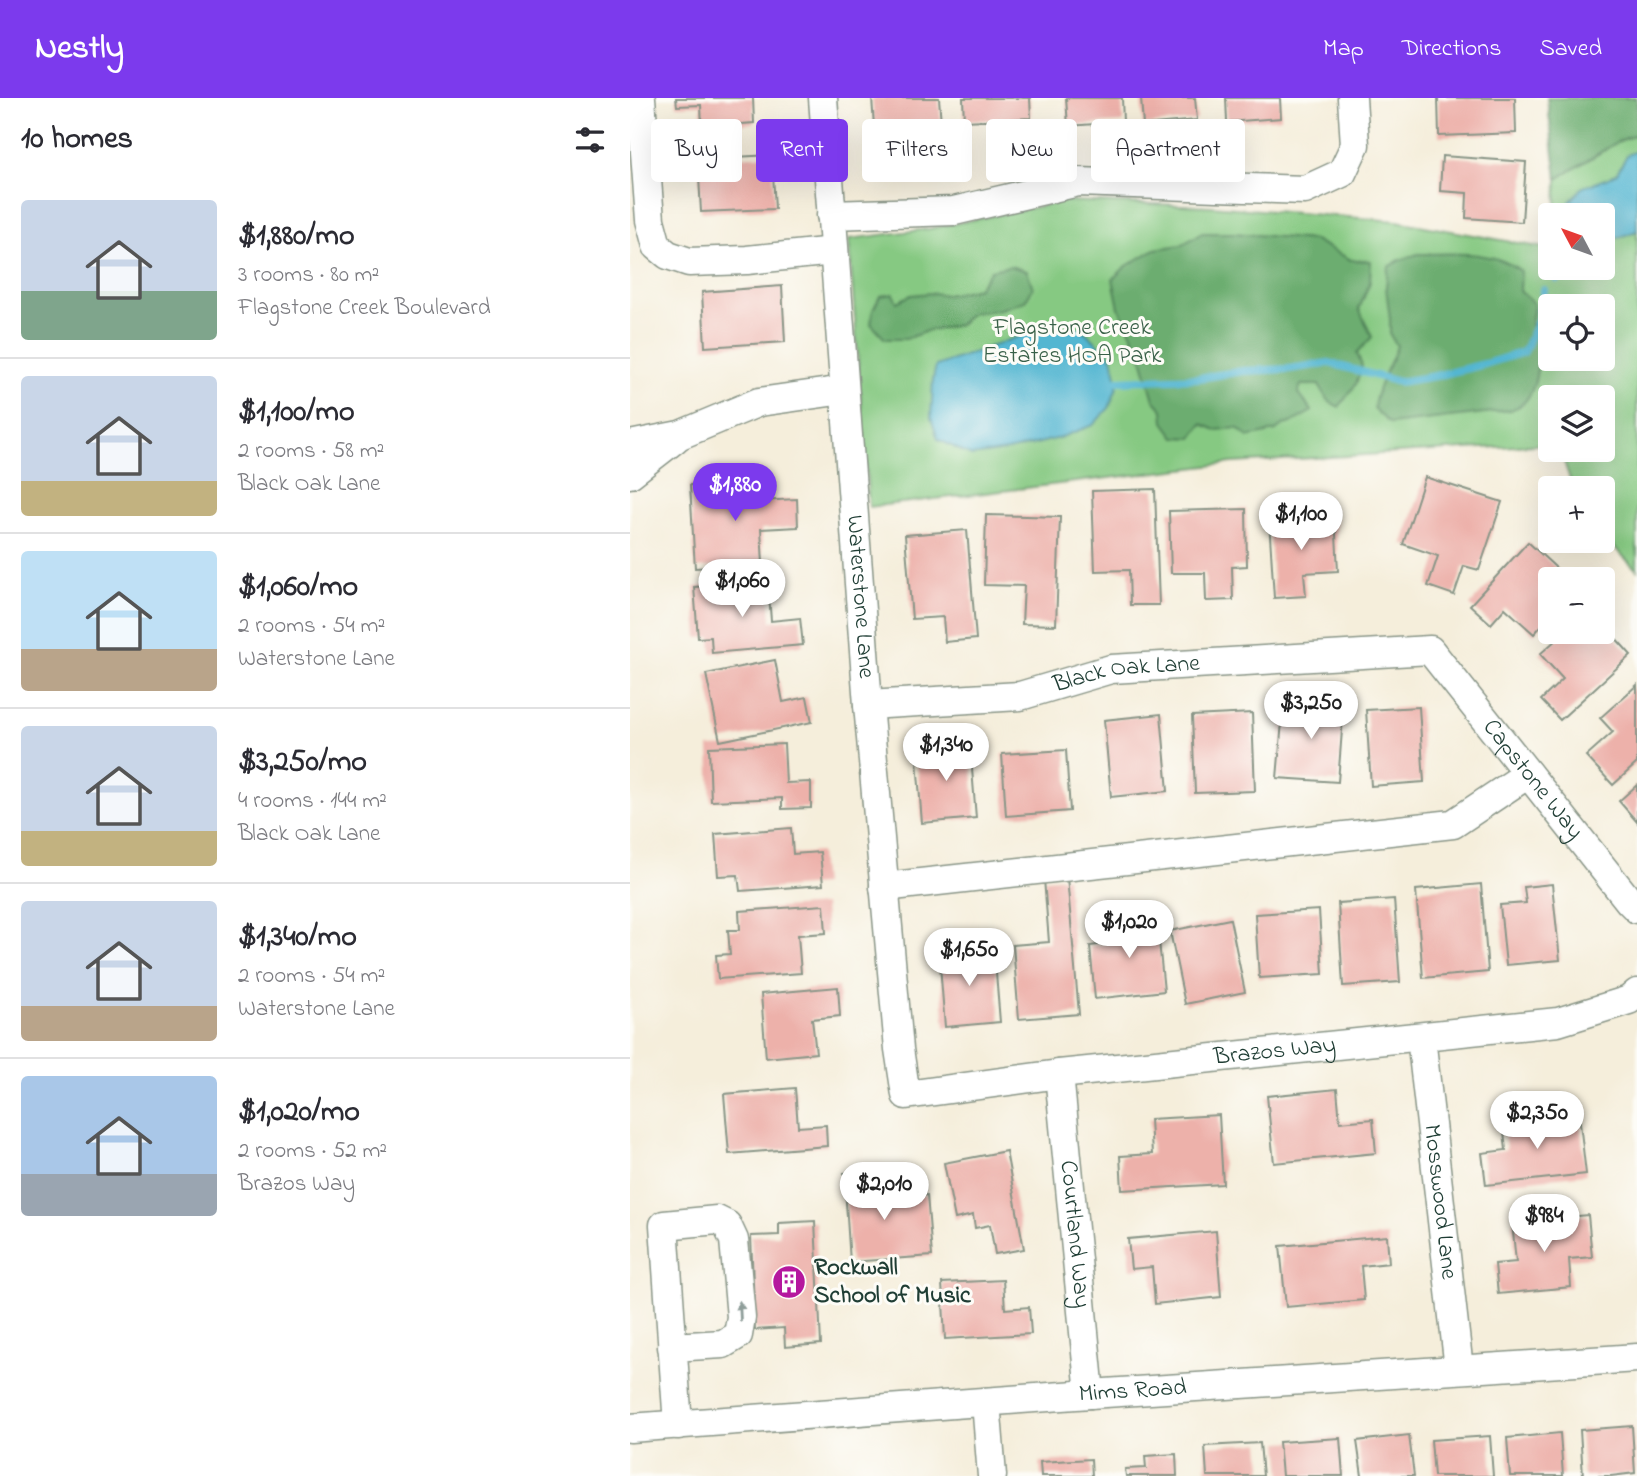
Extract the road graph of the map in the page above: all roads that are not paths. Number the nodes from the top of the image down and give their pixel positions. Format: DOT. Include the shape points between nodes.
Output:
graph roads {
  1 [pos="642,98"];
  2 [pos="823,98"];
  3 [pos="1352,98"];
  4 [pos="831,215"];
  5 [pos="834,251"];
  6 [pos="844,390"];
  7 [pos="680,435"];
  8 [pos="630,445"];
  9 [pos="630,474"];
  10 [pos="1430,650"];
  11 [pos="868,705"];
  12 [pos="1528,774"];
  13 [pos="884,887"];
  14 [pos="1637,909"];
  15 [pos="1637,993"];
  16 [pos="1421,1037"];
  17 [pos="1059,1074"];
  18 [pos="906,1095"];
  19 [pos="672,1347"];
  20 [pos="1637,1358"];
  21 [pos="1459,1369"];
  22 [pos="1090,1394"];
  23 [pos="986,1402"];
  24 [pos="678,1425"];
  25 [pos="630,1428"];
  26 [pos="992,1476"];
  1 -- 5 [label="street" via="650,220 657,246 668,255 689,262"];
  2 -- 4 [label="street, Waterstone Lane"];
  3 -- 4 [label="street" via="1355,145 1342,173 1305,190 1078,182 954,211"];
  4 -- 5 [label="street, Waterstone Lane"];
  5 -- 6 [label="street, Waterstone Lane"];
  6 -- 7 [label="street" via="760,402"];
  6 -- 11 [label="street, Waterstone Lane"];
  7 -- 8 [label="street"];
  7 -- 9 [label="street"];
  10 -- 11 [label="street, Black Oak Lane" via="1111,669 1020,696"];
  10 -- 12 [label="street, Capstone Way"];
  11 -- 13 [label="street, Waterstone Lane"];
  12 -- 13 [label="street" via="1453,824"];
  12 -- 14 [label="street, Capstone Way"];
  13 -- 18 [label="street, Waterstone Lane"];
  15 -- 16 [label="street, Brazos Way" via="1629,1000 1558,1023"];
  16 -- 17 [label="street, Brazos Way"];
  16 -- 21 [label="street, Mosswood Lane"];
  17 -- 18 [label="street, Brazos Way"];
  17 -- 22 [label="street, Courtland Way"];
  19 -- 19 [label="street, one-way" via="723,1344 738,1335 741,1321 734,1240 727,1225 717,1220 664,1225"];
  19 -- 24 [label="street"];
  20 -- 21 [label="street, Mims Road"];
  21 -- 22 [label="street, Mims Road"];
  22 -- 23 [label="street, Mims Road"];
  23 -- 24 [label="street, Mims Road"];
  23 -- 26 [label="street"];
  24 -- 25 [label="street, Mims Road"];
}
